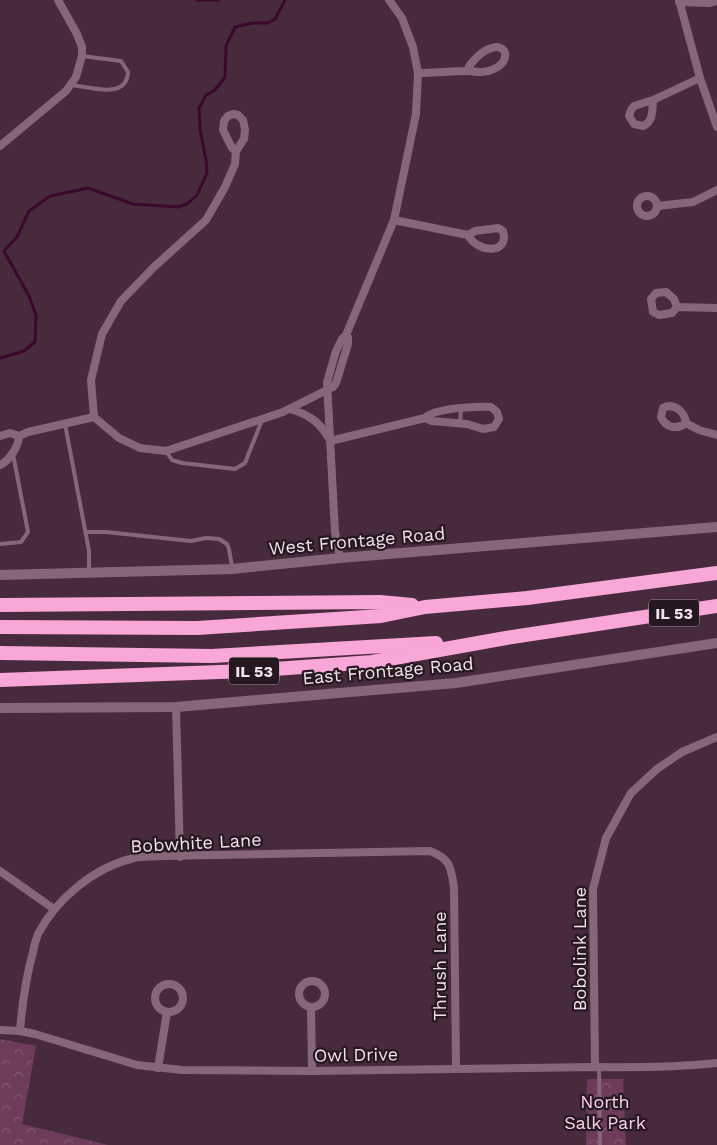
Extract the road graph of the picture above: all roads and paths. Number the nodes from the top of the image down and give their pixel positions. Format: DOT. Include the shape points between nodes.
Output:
graph roads {
  1 [pos="58,0"];
  2 [pos="389,0"];
  3 [pos="679,1"];
  4 [pos="717,1"];
  5 [pos="82,56"];
  6 [pos="467,71"];
  7 [pos="418,73"];
  8 [pos="700,78"];
  9 [pos="72,85"];
  10 [pos="653,100"];
  11 [pos="716,125"];
  12 [pos="0,146"];
  13 [pos="236,151"];
  14 [pos="717,190"];
  15 [pos="657,206"];
  16 [pos="394,220"];
  17 [pos="468,234"];
  18 [pos="677,307"];
  19 [pos="717,308"];
  20 [pos="346,335"];
  21 [pos="334,356"];
  22 [pos="343,360"];
  23 [pos="328,390"];
  24 [pos="290,409"];
  25 [pos="461,409"];
  26 [pos="94,417"];
  27 [pos="263,418"];
  28 [pos="425,418"];
  29 [pos="686,423"];
  30 [pos="65,424"];
  31 [pos="460,424"];
  32 [pos="717,435"];
  33 [pos="0,436"];
  34 [pos="19,436"];
  35 [pos="330,441"];
  36 [pos="13,451"];
  37 [pos="166,451"];
  38 [pos="0,465"];
  39 [pos="717,527"];
  40 [pos="86,532"];
  41 [pos="0,544"];
  42 [pos="340,558"];
  43 [pos="232,569"];
  44 [pos="89,572"];
  45 [pos="717,573"];
  46 [pos="0,575"];
  47 [pos="0,605"];
  48 [pos="717,606"];
  49 [pos="425,607"];
  50 [pos="0,627"];
  51 [pos="506,638"];
  52 [pos="717,643"];
  53 [pos="0,653"];
  54 [pos="0,680"];
  55 [pos="176,707"];
  56 [pos="0,708"];
  57 [pos="717,737"];
  58 [pos="180,857"];
  59 [pos="449,864"];
  60 [pos="0,871"];
  61 [pos="54,909"];
  62 [pos="312,1007"];
  63 [pos="167,1012"];
  64 [pos="0,1030"];
  65 [pos="20,1031"];
  66 [pos="717,1063"];
  67 [pos="597,1067"];
  68 [pos="158,1068"];
  69 [pos="456,1068"];
  70 [pos="312,1071"];
  71 [pos="600,1145"];
  1 -- 5 [label="street" via="77,34"];
  2 -- 7 [label="street" via="407,28"];
  3 -- 4 [label="street"];
  3 -- 8 [label="street"];
  5 -- 9 [label="street"];
  5 -- 9 [label="lane" via="121,61 128,72 127,80 120,88 111,90"];
  6 -- 6 [label="street" via="494,69 503,61 503,49 488,50"];
  6 -- 7 [label="street"];
  7 -- 16 [label="street" via="416,114"];
  8 -- 10 [label="street"];
  8 -- 11 [label="street"];
  9 -- 12 [label="street"];
  13 -- 26 [label="street" via="225,186 206,220 121,301 102,334 91,380"];
  14 -- 15 [label="street" via="693,202"];
  16 -- 17 [label="street"];
  16 -- 20 [label="street"];
  18 -- 19 [label="street"];
  20 -- 21 [label="street"];
  20 -- 22 [label="street" via="348,344"];
  21 -- 22 [label="lane"];
  21 -- 23 [label="street"];
  22 -- 23 [label="street" via="336,383"];
  23 -- 24 [label="street"];
  23 -- 35 [label="street"];
  24 -- 27 [label="street"];
  24 -- 35 [label="street" via="318,422"];
  25 -- 28 [label="street" via="438,411"];
  25 -- 31 [label="lane"];
  25 -- 31 [label="street" via="491,407 498,412 499,419 494,428"];
  26 -- 30 [label="street"];
  26 -- 37 [label="street" via="119,438 140,448"];
  27 -- 37 [label="street"];
  27 -- 37 [label="lane" via="245,463 235,469 182,464 172,460"];
  28 -- 31 [label="street"];
  28 -- 35 [label="street"];
  29 -- 32 [label="street"];
  30 -- 34 [label="street"];
  30 -- 40 [label="lane"];
  33 -- 34 [label="street" via="10,433"];
  34 -- 36 [label="street"];
  35 -- 42 [label="street" via="335,532"];
  36 -- 38 [label="street"];
  36 -- 41 [label="lane" via="28,532 21,542"];
  39 -- 42 [label="street, West Frontage Road"];
  40 -- 43 [label="lane" via="192,541 220,539 227,544"];
  40 -- 44 [label="lane"];
  42 -- 43 [label="street, West Frontage Road"];
  43 -- 44 [label="street, West Frontage Road"];
  44 -- 46 [label="street, West Frontage Road"];
  45 -- 49 [label="highway, IL 53" via="527,598"];
  47 -- 49 [label="highway, IL 53" via="380,602"];
  48 -- 51 [label="highway, IL 53"];
  49 -- 50 [label="highway, IL 53" via="381,616 197,628"];
  51 -- 53 [label="highway, IL 53" via="212,656"];
  51 -- 54 [label="highway, IL 53" via="372,662 247,671"];
  52 -- 55 [label="street, East Frontage Road" via="456,683"];
  55 -- 56 [label="street, East Frontage Road"];
  55 -- 58 [label="street"];
  57 -- 67 [label="street, Bobolink Lane" via="682,752 657,769 631,793 606,838 593,889"];
  58 -- 59 [label="street, Bobwhite Lane" via="430,852 440,855"];
  58 -- 61 [label="street, Bobwhite Lane" via="136,858 107,867 91,876"];
  59 -- 69 [label="street, Thrush Lane" via="454,888"];
  60 -- 61 [label="street"];
  61 -- 65 [label="street, Bobwhite Lane" via="35,942"];
  62 -- 70 [label="street"];
  63 -- 68 [label="street"];
  64 -- 65 [label="street, Owl Drive"];
  65 -- 68 [label="street, Owl Drive"];
  66 -- 67 [label="street, Owl Drive" via="680,1067"];
  67 -- 69 [label="street, Owl Drive"];
  67 -- 71 [label="lane"];
  68 -- 70 [label="street, Owl Drive"];
  69 -- 70 [label="street, Owl Drive"];
}
